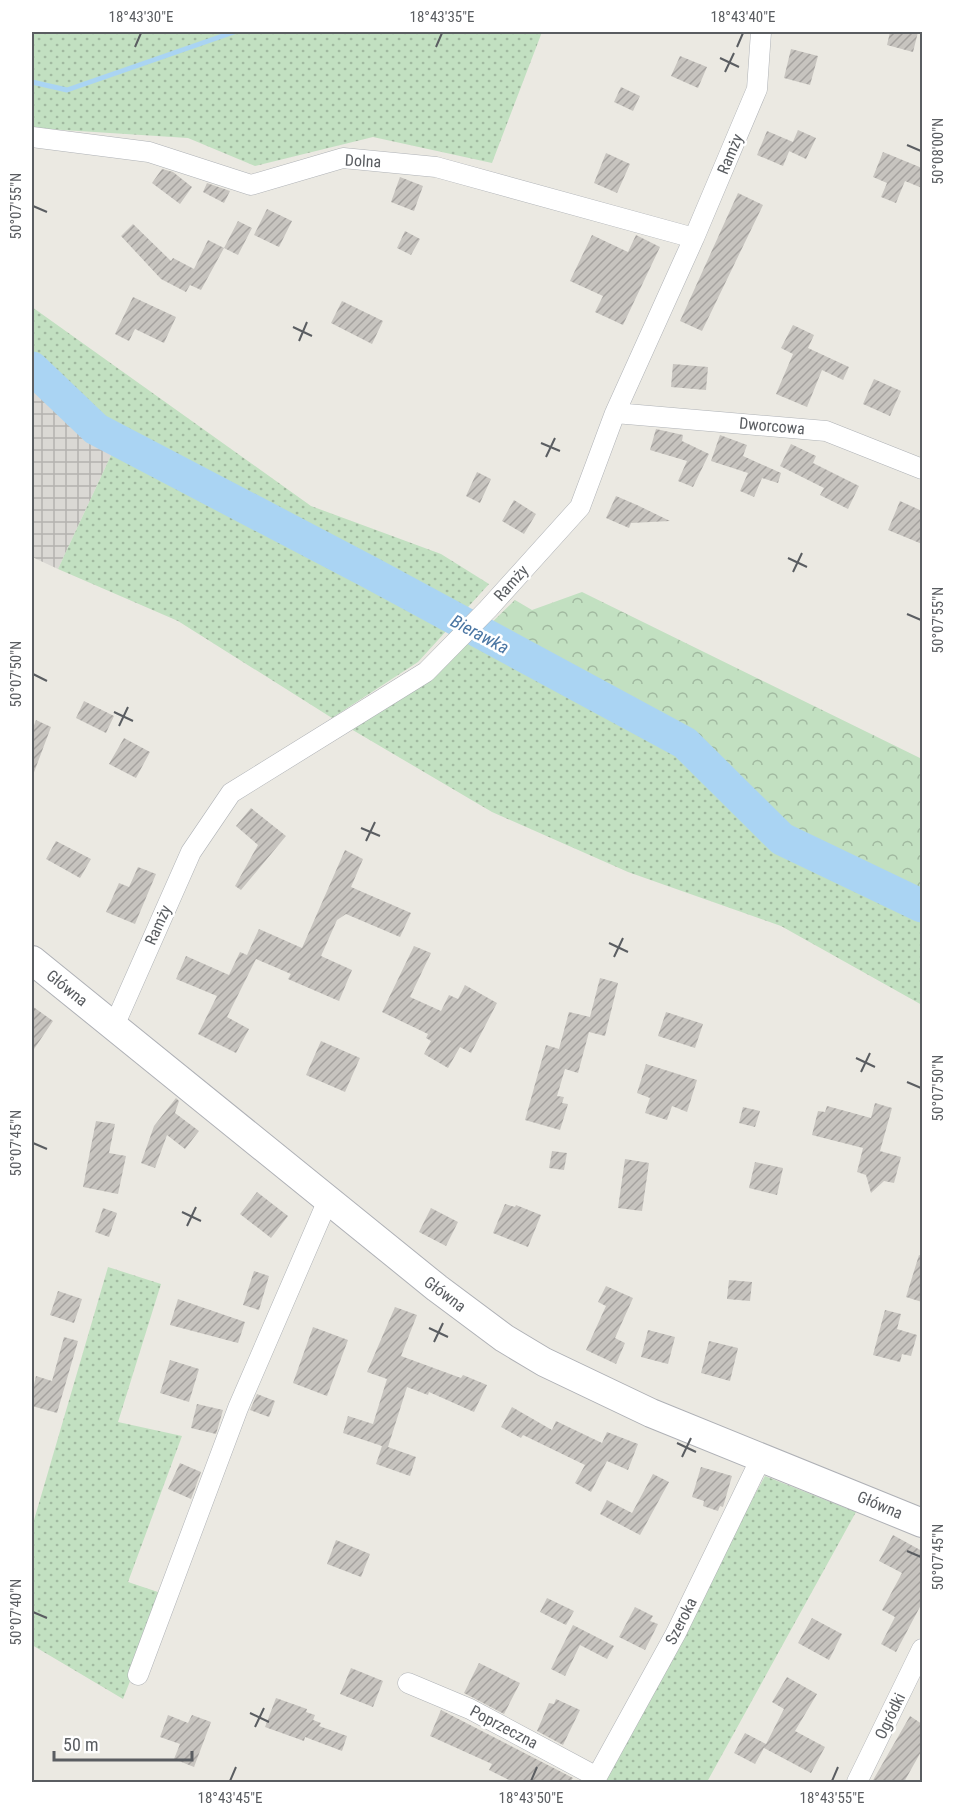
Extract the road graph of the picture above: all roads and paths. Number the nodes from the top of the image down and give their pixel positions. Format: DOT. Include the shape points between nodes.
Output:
graph roads {
  1 [pos="761,32"];
  2 [pos="32,137"];
  3 [pos="694,238"];
  4 [pos="615,413"];
  5 [pos="922,469"];
  6 [pos="32,960"];
  7 [pos="114,1026"];
  8 [pos="328,1200"];
  9 [pos="762,1456"];
  10 [pos="922,1523"];
  11 [pos="922,1650"];
  12 [pos="138,1675"];
  13 [pos="408,1683"];
  14 [pos="596,1780"];
  15 [pos="857,1782"];
  1 -- 3 [label="street, Ramży" via="758,89"];
  2 -- 3 [label="street, Dolna" via="149,152 251,185 343,158 436,167"];
  3 -- 4 [label="street, Ramży"];
  4 -- 5 [label="street, Dworcowa" via="826,431"];
  4 -- 7 [label="street, Ramży" via="580,507 426,672 231,793 191,852"];
  6 -- 7 [label="main road, Główna"];
  7 -- 8 [label="main road, Główna"];
  8 -- 9 [label="main road, Główna" via="437,1288 504,1338 544,1362 651,1413"];
  8 -- 12 [label="street" via="238,1408"];
  9 -- 10 [label="main road, Główna"];
  9 -- 14 [label="street, Szeroka" via="676,1633"];
  11 -- 15 [label="street, Ogródki"];
  13 -- 14 [label="street, Poprzeczna" via="470,1709"];
}
